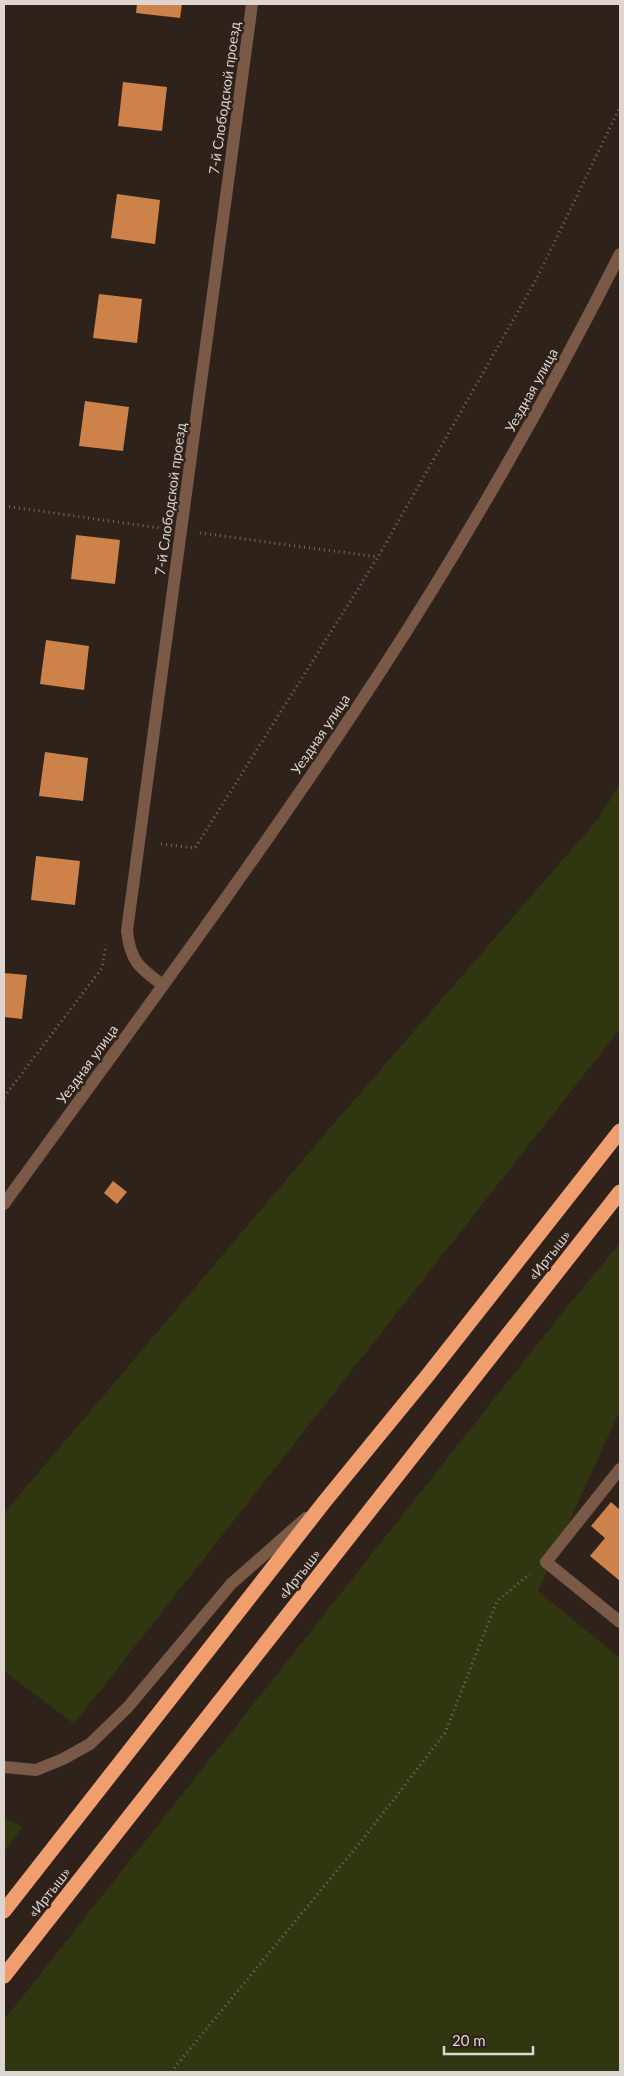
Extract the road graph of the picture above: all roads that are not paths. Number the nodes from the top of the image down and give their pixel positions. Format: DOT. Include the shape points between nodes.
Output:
graph roads {
  1 [pos="252,4"];
  2 [pos="620,254"];
  3 [pos="163,984"];
  4 [pos="620,1131"];
  5 [pos="620,1192"];
  6 [pos="4,1204"];
  7 [pos="620,1469"];
  8 [pos="325,1502"];
  9 [pos="620,1622"];
  10 [pos="4,1767"];
  11 [pos="4,1911"];
  12 [pos="4,1976"];
  1 -- 3 [label="street, 7-й Слободской проезд" via="127,931 129,949 141,969"];
  2 -- 3 [label="street, Уездная улица" via="578,337 482,508 380,674"];
  3 -- 6 [label="street, Уездная улица"];
  4 -- 8 [label="highway, «Иртыш»"];
  5 -- 12 [label="highway, «Иртыш»"];
  7 -- 9 [label="street" via="546,1562"];
  8 -- 10 [label="street" via="231,1584 128,1707 90,1744 36,1770"];
  8 -- 11 [label="highway, «Иртыш»"];
}
